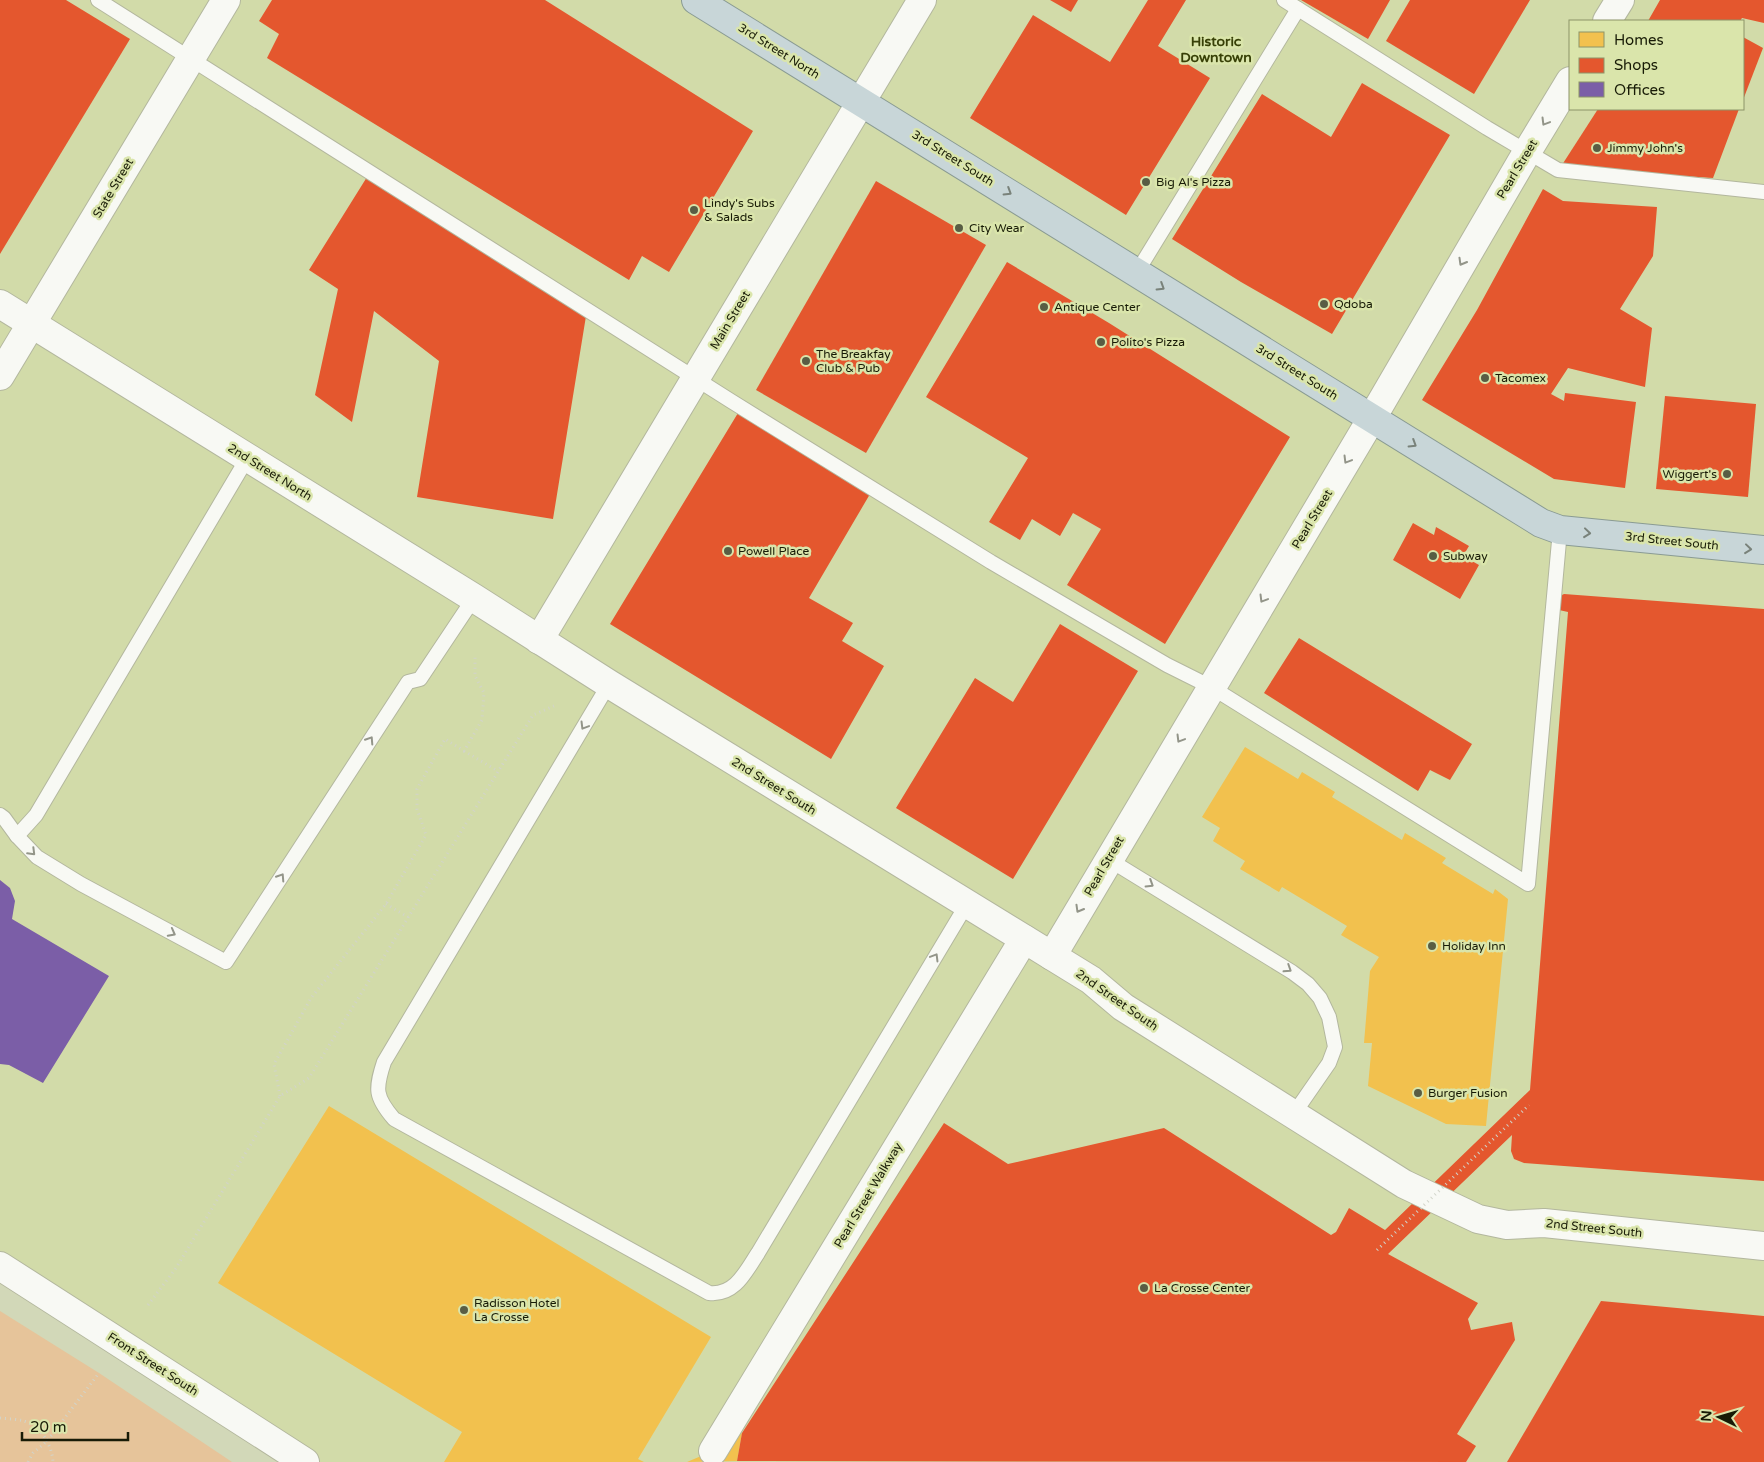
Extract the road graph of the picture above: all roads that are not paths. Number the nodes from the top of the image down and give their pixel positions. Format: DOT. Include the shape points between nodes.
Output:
graph roads {
  1 [pos="98,0"];
  2 [pos="226,0"];
  3 [pos="696,0"];
  4 [pos="922,0"];
  5 [pos="1284,0"];
  6 [pos="1620,0"];
  7 [pos="1298,9"];
  8 [pos="1608,20"];
  9 [pos="191,59"];
  10 [pos="1569,83"];
  11 [pos="862,102"];
  12 [pos="1527,152"];
  13 [pos="1764,192"];
  14 [pos="1137,272"];
  15 [pos="0,304"];
  16 [pos="31,324"];
  17 [pos="0,376"];
  18 [pos="695,379"];
  19 [pos="1372,418"];
  20 [pos="248,458"];
  21 [pos="1560,530"];
  22 [pos="1764,550"];
  23 [pos="474,598"];
  24 [pos="539,640"];
  25 [pos="609,684"];
  26 [pos="1211,687"];
  27 [pos="0,815"];
  28 [pos="17,836"];
  29 [pos="1108,859"];
  30 [pos="967,904"];
  31 [pos="1024,940"];
  32 [pos="1052,956"];
  33 [pos="1293,1115"];
  34 [pos="1764,1246"];
  35 [pos="0,1266"];
  36 [pos="712,1451"];
  37 [pos="305,1462"];
  1 -- 9 [label="lane"];
  2 -- 9 [label="street, State Street"];
  3 -- 11 [label="highway, 3rd Street North"];
  4 -- 11 [label="street, Main Street"];
  5 -- 7 [label="lane"];
  6 -- 8 [label="street"];
  7 -- 12 [label="lane"];
  7 -- 14 [label="lane"];
  9 -- 16 [label="street, State Street"];
  9 -- 18 [label="lane"];
  10 -- 12 [label="street, Pearl Street, one-way"];
  11 -- 14 [label="highway, 3rd Street South, one-way"];
  11 -- 18 [label="street, Main Street"];
  12 -- 13 [label="lane" via="1558,170"];
  12 -- 19 [label="street, Pearl Street, one-way"];
  14 -- 19 [label="highway, 3rd Street South, one-way"];
  15 -- 16 [label="street, 2nd Street North"];
  16 -- 17 [label="street, State Street"];
  16 -- 20 [label="street, 2nd Street North"];
  18 -- 24 [label="street, Main Street"];
  18 -- 26 [label="lane" via="991,562 1167,665"];
  19 -- 21 [label="highway, 3rd Street South, one-way" via="1524,513"];
  19 -- 26 [label="street, Pearl Street, one-way"];
  20 -- 23 [label="street, 2nd Street North"];
  20 -- 28 [label="lane" via="36,815"];
  21 -- 22 [label="highway, 3rd Street South, one-way"];
  21 -- 26 [label="lane" via="1528,884"];
  23 -- 24 [label="street, 2nd Street North"];
  28 -- 23 [label="lane, one-way" via="37,857 81,884 226,962 408,682 420,679"];
  24 -- 25 [label="street, 2nd Street South"];
  25 -- 30 [label="street, 2nd Street South"];
  25 -- 30 [label="lane, one-way" via="384,1062 377,1093 394,1119 709,1293 731,1289 753,1259"];
  26 -- 29 [label="street, Pearl Street, one-way"];
  27 -- 28 [label="lane"];
  29 -- 32 [label="street, Pearl Street, one-way"];
  29 -- 33 [label="lane, one-way" via="1292,972 1320,998 1329,1017 1334,1047 1329,1063"];
  30 -- 31 [label="street, 2nd Street South"];
  31 -- 32 [label="street, 2nd Street South"];
  31 -- 36 [label="street, Pearl Street Walkway"];
  32 -- 33 [label="street, 2nd Street South" via="1091,980 1123,1007"];
  33 -- 34 [label="street, 2nd Street South" via="1404,1184 1478,1219 1507,1226 1544,1223"];
  35 -- 37 [label="street, Front Street South"];
}
